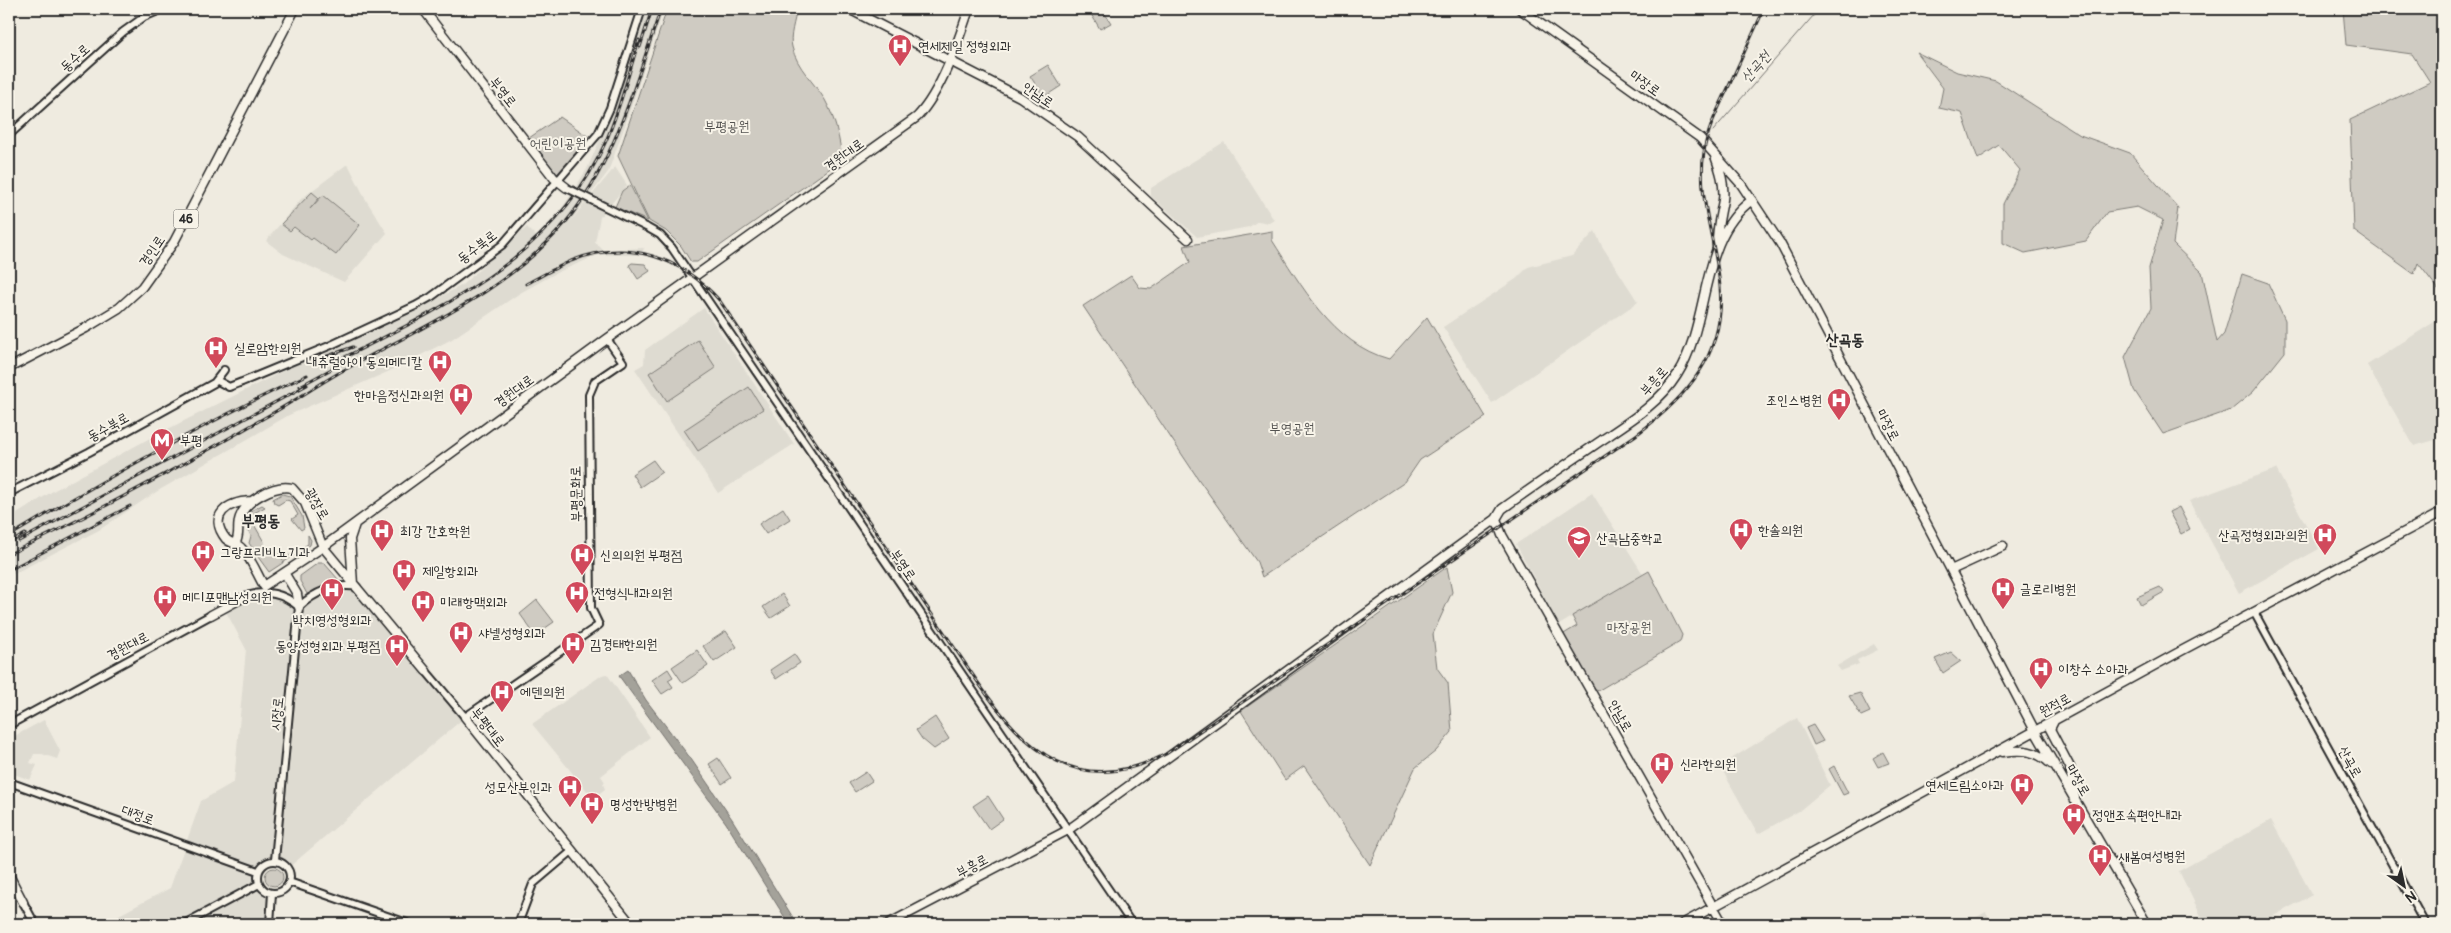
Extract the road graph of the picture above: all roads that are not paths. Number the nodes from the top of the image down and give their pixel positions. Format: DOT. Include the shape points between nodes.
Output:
graph roads {
  1 [pos="163,9"];
  2 [pos="295,9"];
  3 [pos="423,9"];
  4 [pos="642,9"];
  5 [pos="849,9"];
  6 [pos="969,9"];
  7 [pos="1520,9"];
  8 [pos="949,61"];
  9 [pos="9,135"];
  10 [pos="1713,152"];
  11 [pos="558,182"];
  12 [pos="567,188"];
  13 [pos="1752,200"];
  14 [pos="1188,239"];
  15 [pos="1717,250"];
  16 [pos="693,278"];
  17 [pos="607,339"];
  18 [pos="9,368"];
  19 [pos="224,370"];
  20 [pos="218,381"];
  21 [pos="9,493"];
  22 [pos="251,501"];
  23 [pos="2442,512"];
  24 [pos="1496,519"];
  25 [pos="357,522"];
  26 [pos="235,544"];
  27 [pos="2003,546"];
  28 [pos="323,547"];
  29 [pos="1951,570"];
  30 [pos="285,574"];
  31 [pos="355,585"];
  32 [pos="264,586"];
  33 [pos="246,596"];
  34 [pos="299,607"];
  35 [pos="2254,612"];
  36 [pos="211,615"];
  37 [pos="426,671"];
  38 [pos="465,717"];
  39 [pos="2054,720"];
  40 [pos="9,725"];
  41 [pos="2035,731"];
  42 [pos="1998,752"];
  43 [pos="2057,768"];
  44 [pos="9,782"];
  45 [pos="2075,799"];
  46 [pos="1068,830"];
  47 [pos="572,851"];
  48 [pos="275,860"];
  49 [pos="258,871"];
  50 [pos="9,875"];
  51 [pos="289,882"];
  52 [pos="259,884"];
  53 [pos="272,893"];
  54 [pos="23,902"];
  55 [pos="1714,907"];
  56 [pos="36,924"];
  57 [pos="184,924"];
  58 [pos="270,924"];
  59 [pos="410,924"];
  60 [pos="518,924"];
  61 [pos="631,924"];
  62 [pos="888,924"];
  63 [pos="1132,924"];
  64 [pos="1682,924"];
  65 [pos="1723,924"];
  66 [pos="2147,924"];
  67 [pos="2425,924"];
  1 -- 9 [label="street, 동수로" via="144,17 123,32"];
  2 -- 18 [label="main road, 경인로 / 46" via="174,242 142,287 118,308 86,328"];
  3 -- 11 [label="main road, 부영로"];
  4 -- 11 [label="street, 동수북로" via="600,130"];
  5 -- 8 [label="main road, 안남로"];
  6 -- 8 [label="main road, 경원대로"];
  7 -- 10 [label="main road, 마장로" via="1700,138"];
  8 -- 14 [label="main road, 안남로" via="1013,93 1078,137"];
  8 -- 16 [label="main road, 경원대로" via="931,100 917,117"];
  10 -- 13 [label="main road, 마장로"];
  10 -- 15 [label="main road" via="1721,174 1723,198 1716,230"];
  11 -- 12 [label="main road, 부영로"];
  11 -- 20 [label="street, 동수북로" via="502,245 431,297 392,318 264,374 229,387"];
  12 -- 16 [label="street, 부영로, bridge" via="660,235"];
  13 -- 15 [label="main road, 부흥로" via="1727,226"];
  13 -- 29 [label="main road, 마장로" via="1780,243"];
  15 -- 24 [label="main road, 부흥로" via="1693,341 1686,360 1667,389 1638,414 1502,508"];
  16 -- 17 [label="main road, 경원대로"];
  16 -- 46 [label="street, 부영로"];
  17 -- 25 [label="main road, 경원대로"];
  17 -- 38 [label="street, 부평문화로" via="623,362 595,381 589,398 591,606 599,625"];
  19 -- 20 [label="street"];
  20 -- 21 [label="street, 동수북로"];
  22 -- 26 [label="main road" via="239,519 240,535"];
  22 -- 26 [label="main road, 광장로" via="232,503 219,519 219,529 229,542"];
  22 -- 28 [label="main road, 광장로" via="279,487 292,488 305,503"];
  23 -- 35 [label="main road, 원적로"];
  24 -- 46 [label="main road, 부흥로"];
  24 -- 55 [label="main road, 안남로" via="1502,535"];
  25 -- 28 [label="main road, 경원대로"];
  25 -- 31 [label="main road" via="350,539"];
  26 -- 32 [label="main road, 광장로" via="244,551"];
  27 -- 29 [label="main road"];
  28 -- 30 [label="main road, 경원대로"];
  28 -- 31 [label="main road, 부평대로"];
  29 -- 41 [label="main road, 마장로"];
  30 -- 32 [label="main road, 경원대로"];
  30 -- 34 [label="main road, 시장로" via="297,594"];
  31 -- 34 [label="street" via="337,586 311,597"];
  31 -- 37 [label="main road, 부평대로"];
  32 -- 33 [label="street, 경원대로"];
  33 -- 34 [label="street" via="274,593"];
  33 -- 36 [label="main road, 경원대로"];
  34 -- 48 [label="street, 시장로"];
  35 -- 39 [label="main road, 원적로"];
  35 -- 67 [label="street, 산곡로"];
  36 -- 40 [label="street, 경원대로"];
  37 -- 38 [label="street, 부평대로"];
  38 -- 47 [label="main road, 부평대로"];
  39 -- 41 [label="main road, 원적로"];
  39 -- 45 [label="main road" via="2050,729 2070,767"];
  41 -- 42 [label="main road, 원적로"];
  41 -- 43 [label="main road, 마장로"];
  42 -- 43 [label="main road" via="2029,751 2041,755"];
  42 -- 55 [label="main road, 원적로"];
  43 -- 45 [label="main road, 마장로"];
  44 -- 49 [label="street, 대정로"];
  45 -- 66 [label="main road, 마장로"];
  46 -- 62 [label="main road, 부흥로"];
  46 -- 63 [label="street, 부영로"];
  47 -- 60 [label="street" via="533,884"];
  47 -- 61 [label="main road, 부평대로"];
  48 -- 49 [label="street" via="262,865"];
  48 -- 51 [label="street" via="288,868"];
  49 -- 52 [label="street"];
  50 -- 54 [label="main road"];
  51 -- 53 [label="street" via="279,892"];
  51 -- 59 [label="street"];
  52 -- 53 [label="street" via="263,890"];
  52 -- 57 [label="street"];
  53 -- 58 [label="street"];
  54 -- 56 [label="street"];
  55 -- 64 [label="main road, 원적로"];
  55 -- 65 [label="main road, 안남로"];
}
